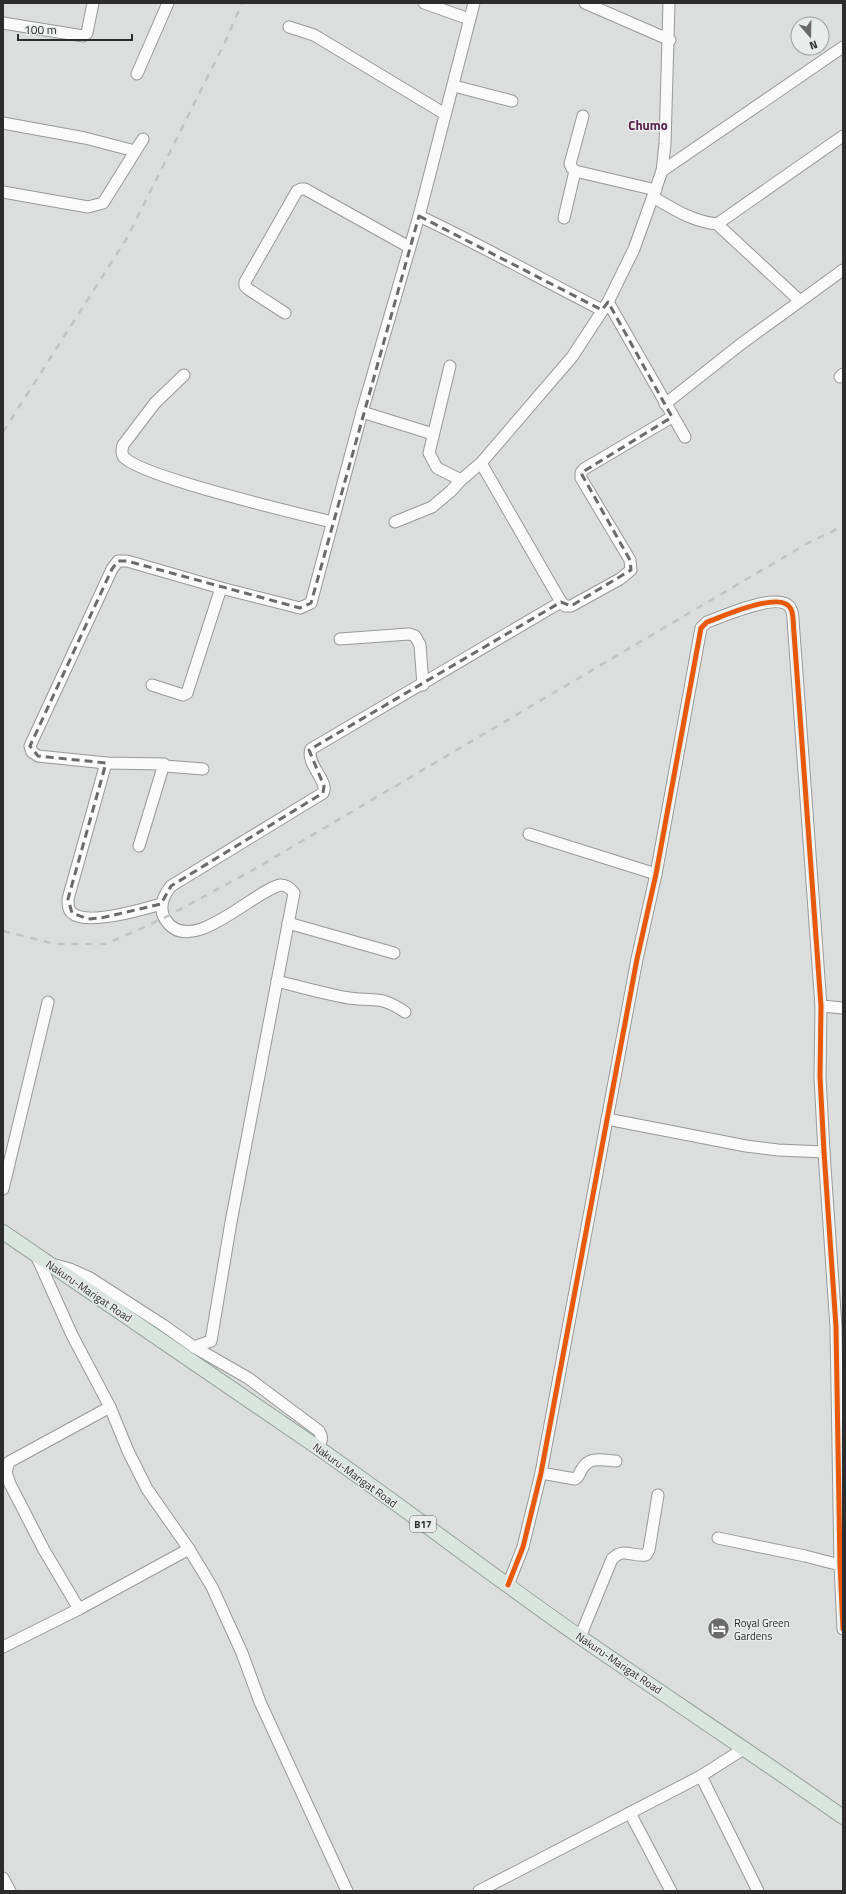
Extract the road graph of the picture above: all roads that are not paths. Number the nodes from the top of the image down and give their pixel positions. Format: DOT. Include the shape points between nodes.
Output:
graph roads {
  1 [pos="93,3"];
  2 [pos="168,3"];
  3 [pos="424,3"];
  4 [pos="474,3"];
  5 [pos="585,3"];
  6 [pos="670,3"];
  7 [pos="469,19"];
  8 [pos="3,23"];
  9 [pos="289,27"];
  10 [pos="670,40"];
  11 [pos="843,47"];
  12 [pos="137,74"];
  13 [pos="454,86"];
  14 [pos="512,101"];
  15 [pos="445,114"];
  16 [pos="583,116"];
  17 [pos="3,123"];
  18 [pos="843,136"];
  19 [pos="143,139"];
  20 [pos="135,150"];
  21 [pos="575,171"];
  22 [pos="662,171"];
  23 [pos="3,192"];
  24 [pos="654,194"];
  25 [pos="419,216"];
  26 [pos="564,218"];
  27 [pos="718,224"];
  28 [pos="409,247"];
  29 [pos="843,270"];
  30 [pos="799,300"];
  31 [pos="605,306"];
  32 [pos="285,313"];
  33 [pos="450,366"];
  34 [pos="184,375"];
  35 [pos="665,404"];
  36 [pos="362,412"];
  37 [pos="672,417"];
  38 [pos="433,434"];
  39 [pos="685,437"];
  40 [pos="481,463"];
  41 [pos="461,480"];
  42 [pos="332,522"];
  43 [pos="395,522"];
  44 [pos="221,588"];
  45 [pos="561,602"];
  46 [pos="340,639"];
  47 [pos="152,685"];
  48 [pos="423,685"];
  49 [pos="106,763"];
  50 [pos="165,766"];
  51 [pos="203,769"];
  52 [pos="529,834"];
  53 [pos="139,846"];
  54 [pos="656,874"];
  55 [pos="161,904"];
  56 [pos="288,923"];
  57 [pos="394,952"];
  58 [pos="277,981"];
  59 [pos="48,1002"];
  60 [pos="821,1006"];
  61 [pos="843,1008"];
  62 [pos="405,1012"];
  63 [pos="607,1119"];
  64 [pos="824,1152"];
  65 [pos="3,1189"];
  66 [pos="3,1232"];
  67 [pos="36,1255"];
  68 [pos="48,1263"];
  69 [pos="211,1341"];
  70 [pos="194,1347"];
  71 [pos="209,1354"];
  72 [pos="110,1407"];
  73 [pos="318,1448"];
  74 [pos="616,1461"];
  75 [pos="541,1474"];
  76 [pos="658,1496"];
  77 [pos="718,1538"];
  78 [pos="189,1549"];
  79 [pos="840,1565"];
  80 [pos="508,1585"];
  81 [pos="79,1609"];
  82 [pos="843,1629"];
  83 [pos="580,1637"];
  84 [pos="3,1647"];
  85 [pos="745,1748"];
  86 [pos="701,1776"];
  87 [pos="630,1813"];
  88 [pos="843,1817"];
  89 [pos="3,1878"];
  90 [pos="10,1891"];
  91 [pos="348,1891"];
  92 [pos="479,1891"];
  93 [pos="671,1891"];
  94 [pos="758,1891"];
  1 -- 8 [label="street" via="87,33 84,36"];
  2 -- 12 [label="street"];
  3 -- 7 [label="street"];
  4 -- 7 [label="street"];
  5 -- 10 [label="street"];
  6 -- 10 [label="street"];
  7 -- 13 [label="street"];
  9 -- 15 [label="street" via="314,35"];
  10 -- 22 [label="street" via="666,144"];
  11 -- 22 [label="street"];
  13 -- 14 [label="street"];
  13 -- 15 [label="street"];
  15 -- 25 [label="street"];
  16 -- 21 [label="street" via="570,164"];
  17 -- 20 [label="street"];
  18 -- 27 [label="street"];
  19 -- 20 [label="street"];
  20 -- 23 [label="street" via="103,203 88,207"];
  21 -- 24 [label="street"];
  21 -- 26 [label="street"];
  22 -- 24 [label="street"];
  24 -- 27 [label="street" via="684,215 701,222"];
  24 -- 31 [label="street" via="634,249"];
  25 -- 28 [label="street"];
  25 -- 31 [label="street" via="540,279"];
  27 -- 30 [label="street"];
  28 -- 32 [label="street" via="305,189 297,191 244,286"];
  28 -- 36 [label="street"];
  29 -- 30 [label="street"];
  30 -- 35 [label="street"];
  31 -- 35 [label="street"];
  31 -- 40 [label="street" via="572,357"];
  33 -- 38 [label="street"];
  34 -- 42 [label="street" via="155,403 123,444 124,457 173,480"];
  35 -- 37 [label="street"];
  36 -- 38 [label="street"];
  36 -- 42 [label="street"];
  37 -- 39 [label="street"];
  37 -- 45 [label="street" via="584,469 581,474 630,560 631,570 620,579 571,606 565,606"];
  38 -- 41 [label="street" via="429,453 432,461 437,468"];
  40 -- 41 [label="street"];
  40 -- 45 [label="street"];
  41 -- 43 [label="street" via="432,506"];
  42 -- 44 [label="street" via="312,603 300,608"];
  44 -- 47 [label="street" via="187,693 183,695"];
  44 -- 49 [label="street" via="127,561 118,561 115,564 30,748 38,756"];
  45 -- 48 [label="street"];
  46 -- 48 [label="street" via="409,634 415,636 420,645"];
  48 -- 55 [label="street" via="311,749 309,758 324,786 323,793 171,886"];
  49 -- 50 [label="street" via="162,763"];
  49 -- 55 [label="street" via="68,899 70,910 88,919"];
  50 -- 51 [label="street"];
  50 -- 53 [label="street"];
  52 -- 54 [label="street"];
  54 -- 60 [label="street" via="701,628 707,622 761,603 786,603 791,609 794,633"];
  54 -- 63 [label="street"];
  55 -- 56 [label="street" via="164,918 168,923 187,932 208,927 282,885 290,887 294,893"];
  56 -- 57 [label="street"];
  56 -- 58 [label="street"];
  58 -- 62 [label="street" via="349,998 381,1000"];
  58 -- 69 [label="street"];
  59 -- 65 [label="street"];
  60 -- 61 [label="street"];
  60 -- 64 [label="street" via="820,1076"];
  63 -- 64 [label="street" via="746,1146"];
  63 -- 75 [label="street"];
  64 -- 79 [label="street" via="836,1327"];
  66 -- 67 [label="main road, Nakuru-Marigat Road / B17"];
  67 -- 68 [label="main road, Nakuru-Marigat Road / B17"];
  67 -- 72 [label="street" via="72,1335"];
  68 -- 70 [label="street" via="90,1278"];
  68 -- 73 [label="main road, Nakuru-Marigat Road / B17"];
  69 -- 70 [label="street"];
  69 -- 71 [label="street"];
  70 -- 71 [label="street"];
  71 -- 73 [label="street" via="248,1378 319,1431 322,1442"];
  72 -- 78 [label="street" via="147,1488"];
  72 -- 81 [label="street" via="9,1462 6,1472 44,1550"];
  73 -- 80 [label="main road, Nakuru-Marigat Road / B17"];
  74 -- 75 [label="street" via="590,1460 585,1463 575,1479"];
  75 -- 80 [label="street" via="523,1548"];
  76 -- 83 [label="street" via="649,1550 646,1555 625,1553 618,1554 612,1559"];
  77 -- 79 [label="street"];
  78 -- 81 [label="street"];
  78 -- 91 [label="street" via="212,1587 242,1653 260,1702"];
  79 -- 82 [label="street"];
  80 -- 83 [label="main road, Nakuru-Marigat Road / B17"];
  81 -- 84 [label="street"];
  83 -- 85 [label="main road, Nakuru-Marigat Road / B17"];
  85 -- 86 [label="street"];
  85 -- 88 [label="main road, Nakuru-Marigat Road / B17"];
  86 -- 87 [label="street"];
  86 -- 94 [label="street"];
  87 -- 92 [label="street"];
  87 -- 93 [label="street"];
  89 -- 90 [label="street"];
}
